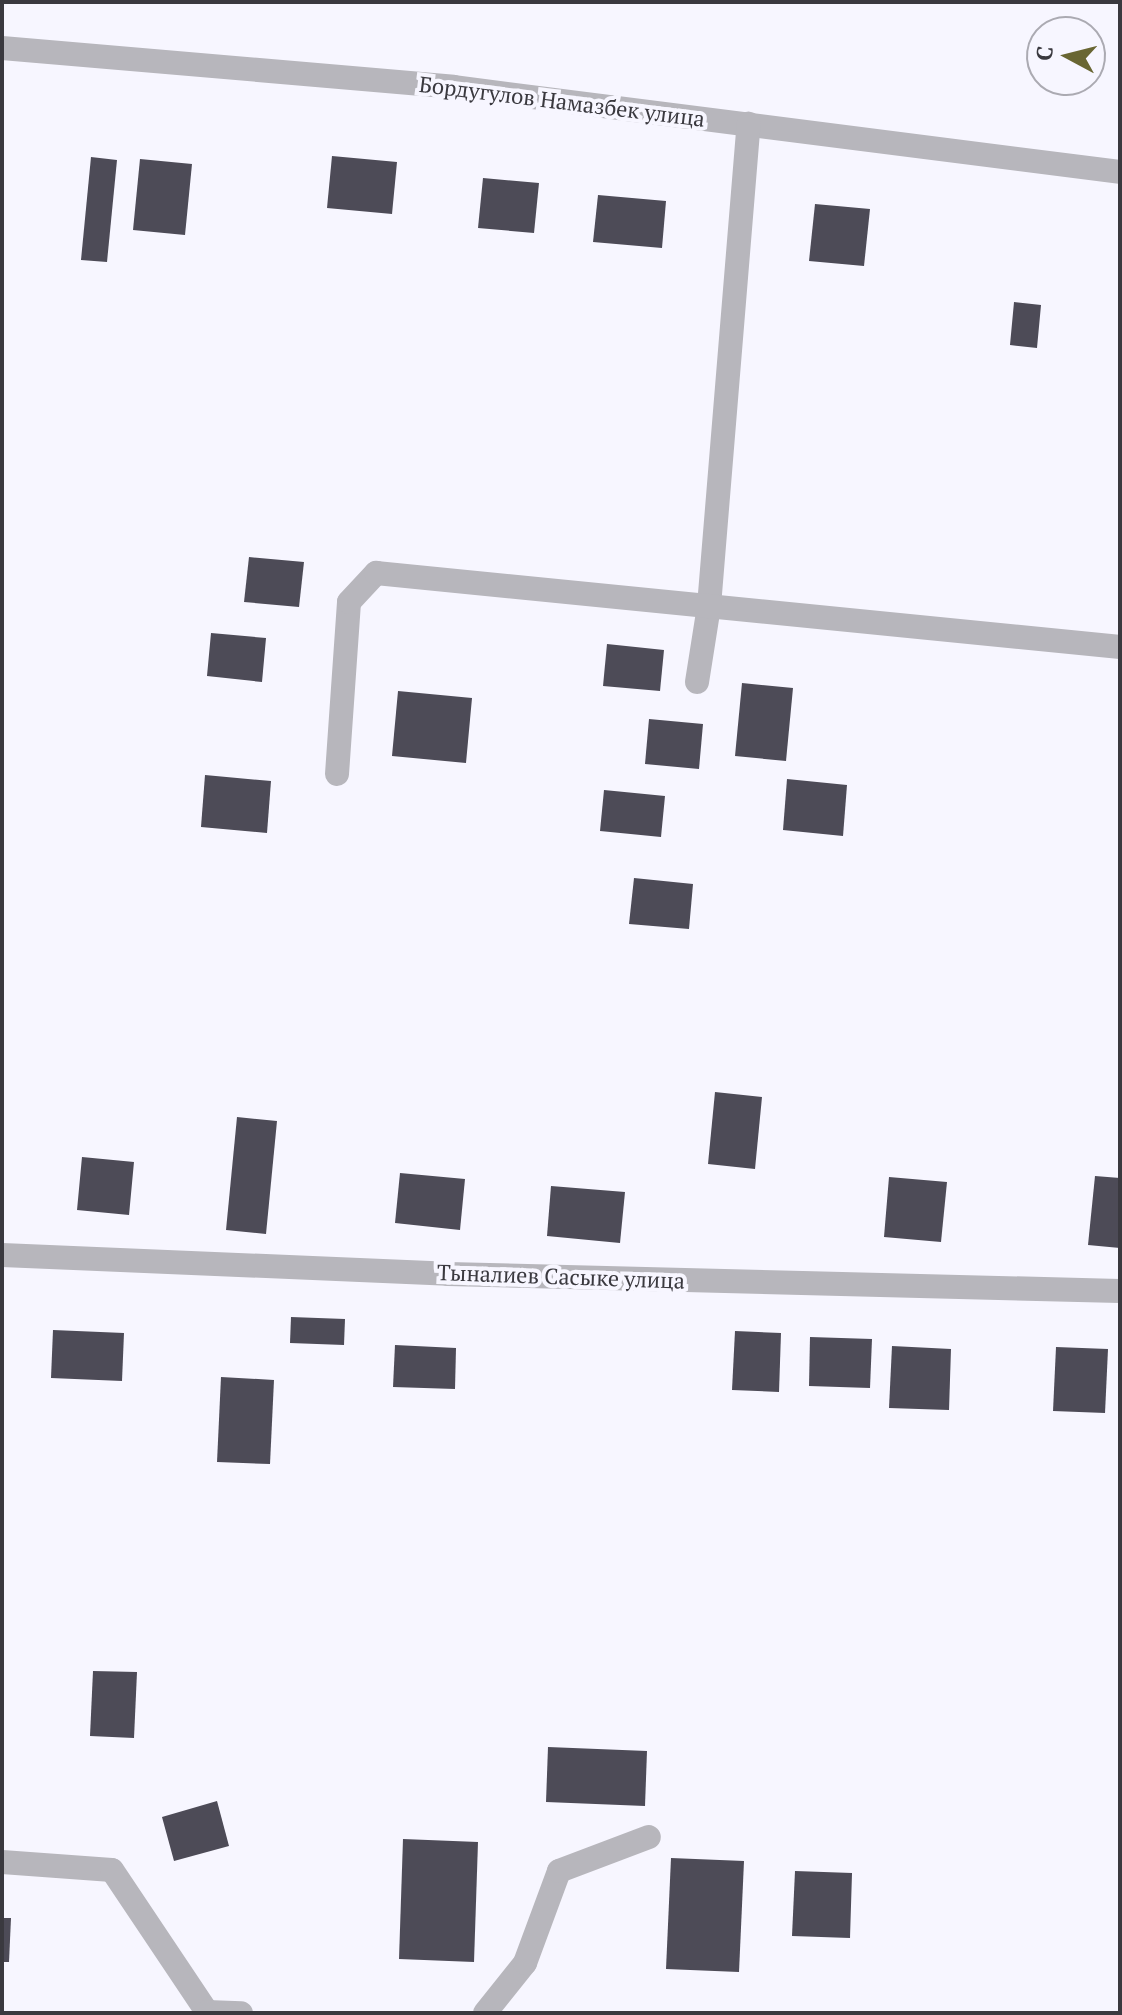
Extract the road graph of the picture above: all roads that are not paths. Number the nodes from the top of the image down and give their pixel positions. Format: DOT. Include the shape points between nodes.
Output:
graph roads {
  1 [pos="2,48"];
  2 [pos="749,124"];
  3 [pos="1120,172"];
  4 [pos="709,606"];
  5 [pos="1120,647"];
  6 [pos="697,682"];
  7 [pos="337,774"];
  8 [pos="2,1255"];
  9 [pos="1120,1291"];
  10 [pos="649,1837"];
  11 [pos="2,1862"];
  12 [pos="241,2013"];
  13 [pos="485,2013"];
  1 -- 2 [label="street, Бордугулов Намазбек улица" via="453,87"];
  2 -- 3 [label="street, Бордугулов Намазбек улица"];
  2 -- 4 [label="street"];
  4 -- 5 [label="street"];
  4 -- 6 [label="street"];
  4 -- 7 [label="street" via="376,573 349,602"];
  8 -- 9 [label="street, Тыналиев Сасыке улица" via="448,1274"];
  10 -- 13 [label="street" via="559,1871 525,1963"];
  11 -- 12 [label="street" via="112,1870 207,2012"];
}
